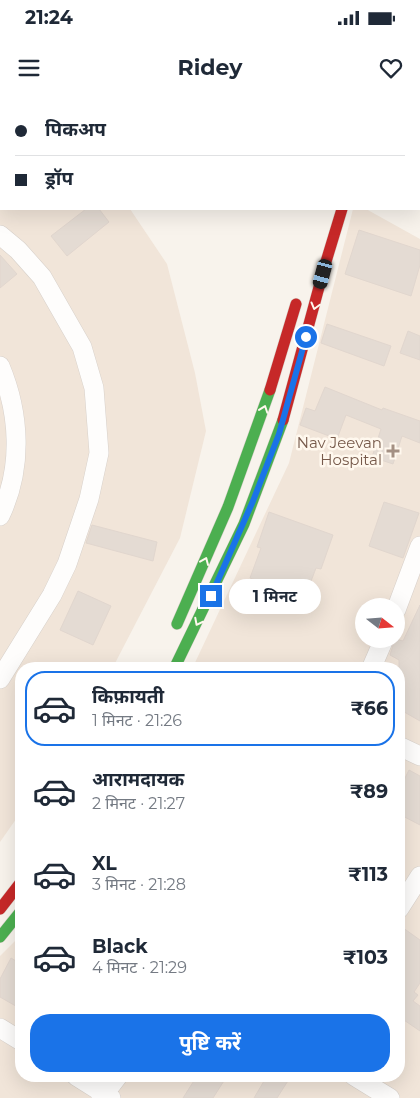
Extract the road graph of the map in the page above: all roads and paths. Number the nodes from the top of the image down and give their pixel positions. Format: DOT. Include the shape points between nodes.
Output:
graph roads {
  1 [pos="342,210"];
  2 [pos="0,235"];
  3 [pos="298,295"];
  4 [pos="0,366"];
  5 [pos="0,516"];
  6 [pos="420,546"];
  7 [pos="400,598"];
  8 [pos="172,635"];
  9 [pos="380,648"];
  10 [pos="178,662"];
  11 [pos="374,662"];
  12 [pos="0,679"];
  13 [pos="405,749"];
  14 [pos="420,756"];
  15 [pos="420,876"];
  16 [pos="15,890"];
  17 [pos="405,900"];
  18 [pos="0,909"];
  19 [pos="15,918"];
  20 [pos="0,937"];
  21 [pos="0,1028"];
  22 [pos="15,1037"];
  23 [pos="84,1082"];
  24 [pos="114,1082"];
  25 [pos="364,1082"];
  26 [pos="105,1097"];
  27 [pos="390,1098"];
  1 -- 10 [label="street, one-way" via="279,434 211,596"];
  2 -- 12 [label="street" via="42,277 82,347 94,388 99,452 89,499 67,564 52,595"];
  8 -- 3 [label="street, one-way" via="241,473"];
  4 -- 5 [label="street" via="9,387 17,435 11,493"];
  6 -- 7 [label="street"];
  9 -- 11 [label="street"];
  13 -- 14 [label="street"];
  15 -- 17 [label="street"];
  16 -- 18 [label="street"];
  19 -- 20 [label="street"];
  21 -- 22 [label="street"];
  23 -- 26 [label="street"];
  24 -- 26 [label="street"];
  25 -- 27 [label="street"];
}
